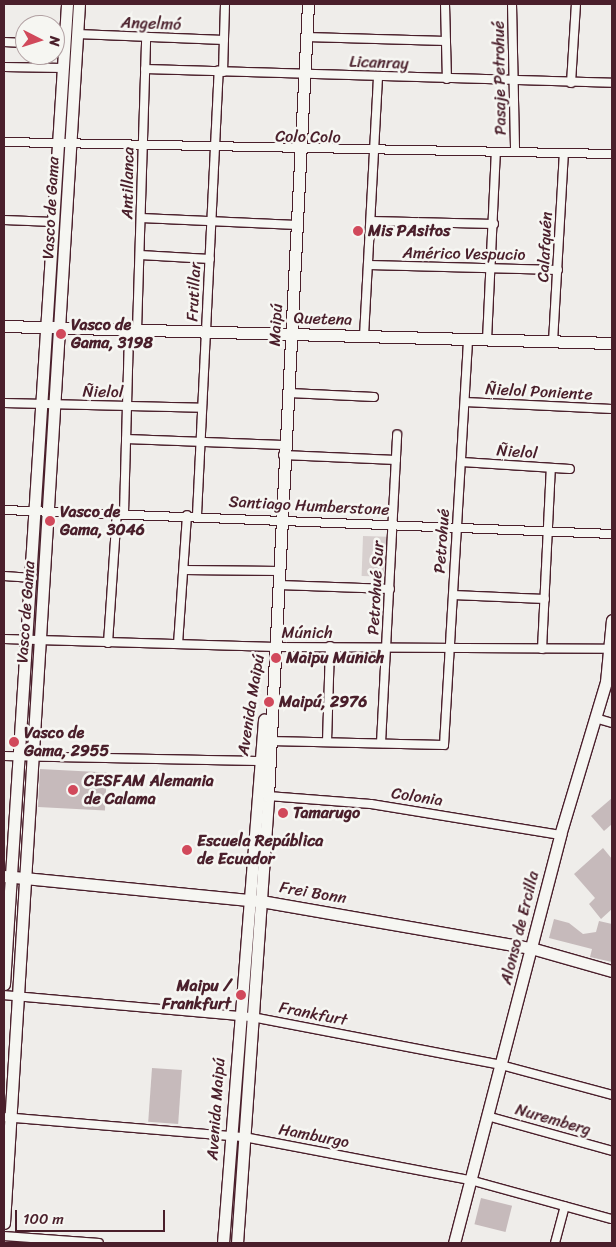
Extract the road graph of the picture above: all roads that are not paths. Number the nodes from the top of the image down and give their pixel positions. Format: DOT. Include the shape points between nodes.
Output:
graph roads {
  1 [pos="79,4"];
  2 [pos="225,4"];
  3 [pos="308,4"];
  4 [pos="445,4"];
  5 [pos="512,4"];
  6 [pos="576,4"];
  7 [pos="77,34"];
  8 [pos="146,37"];
  9 [pos="306,37"];
  10 [pos="224,40"];
  11 [pos="446,41"];
  12 [pos="63,65"];
  13 [pos="4,67"];
  14 [pos="63,68"];
  15 [pos="145,69"];
  16 [pos="221,71"];
  17 [pos="304,74"];
  18 [pos="378,77"];
  19 [pos="447,79"];
  20 [pos="514,81"];
  21 [pos="571,83"];
  22 [pos="612,84"];
  23 [pos="4,142"];
  24 [pos="59,143"];
  25 [pos="71,144"];
  26 [pos="143,145"];
  27 [pos="215,149"];
  28 [pos="300,151"];
  29 [pos="374,151"];
  30 [pos="496,152"];
  31 [pos="515,152"];
  32 [pos="564,153"];
  33 [pos="612,154"];
  34 [pos="142,218"];
  35 [pos="4,220"];
  36 [pos="371,220"];
  37 [pos="211,221"];
  38 [pos="54,222"];
  39 [pos="494,224"];
  40 [pos="297,225"];
  41 [pos="140,255"];
  42 [pos="210,258"];
  43 [pos="369,265"];
  44 [pos="492,268"];
  45 [pos="558,270"];
  46 [pos="4,326"];
  47 [pos="47,327"];
  48 [pos="60,327"];
  49 [pos="133,329"];
  50 [pos="206,332"];
  51 [pos="291,334"];
  52 [pos="364,336"];
  53 [pos="468,339"];
  54 [pos="487,340"];
  55 [pos="552,342"];
  56 [pos="612,343"];
  57 [pos="288,393"];
  58 [pos="374,397"];
  59 [pos="464,402"];
  60 [pos="4,404"];
  61 [pos="49,404"];
  62 [pos="127,406"];
  63 [pos="202,408"];
  64 [pos="612,409"];
  65 [pos="397,434"];
  66 [pos="126,439"];
  67 [pos="200,440"];
  68 [pos="283,450"];
  69 [pos="396,460"];
  70 [pos="462,462"];
  71 [pos="551,468"];
  72 [pos="570,469"];
  73 [pos="4,510"];
  74 [pos="35,511"];
  75 [pos="49,512"];
  76 [pos="120,512"];
  77 [pos="187,515"];
  78 [pos="197,515"];
  79 [pos="279,518"];
  80 [pos="393,524"];
  81 [pos="456,528"];
  82 [pos="548,532"];
  83 [pos="612,534"];
  84 [pos="184,570"];
  85 [pos="280,571"];
  86 [pos="4,576"];
  87 [pos="32,578"];
  88 [pos="279,585"];
  89 [pos="390,589"];
  90 [pos="452,595"];
  91 [pos="545,600"];
  92 [pos="612,620"];
  93 [pos="4,639"];
  94 [pos="28,640"];
  95 [pos="41,641"];
  96 [pos="108,643"];
  97 [pos="178,644"];
  98 [pos="330,646"];
  99 [pos="276,647"];
  100 [pos="387,648"];
  101 [pos="450,648"];
  102 [pos="542,648"];
  103 [pos="611,649"];
  104 [pos="595,718"];
  105 [pos="612,723"];
  106 [pos="270,741"];
  107 [pos="327,742"];
  108 [pos="381,743"];
  109 [pos="4,756"];
  110 [pos="22,756"];
  111 [pos="34,756"];
  112 [pos="258,760"];
  113 [pos="268,796"];
  114 [pos="560,835"];
  115 [pos="9,876"];
  116 [pos="26,878"];
  117 [pos="247,899"];
  118 [pos="261,901"];
  119 [pos="532,948"];
  120 [pos="612,971"];
  121 [pos="4,984"];
  122 [pos="4,995"];
  123 [pos="19,996"];
  124 [pos="239,1015"];
  125 [pos="252,1017"];
  126 [pos="501,1065"];
  127 [pos="612,1095"];
  128 [pos="487,1116"];
  129 [pos="7,1117"];
  130 [pos="230,1135"];
  131 [pos="244,1137"];
  132 [pos="612,1151"];
  133 [pos="470,1180"];
  134 [pos="566,1206"];
  135 [pos="612,1220"];
  136 [pos="4,1223"];
  137 [pos="4,1236"];
  138 [pos="100,1243"];
  139 [pos="223,1243"];
  140 [pos="237,1243"];
  141 [pos="454,1243"];
  142 [pos="555,1243"];
  1 -- 7 [label="street, Vasco de Gama"];
  2 -- 10 [label="street, Frutillar"];
  3 -- 9 [label="street, Maipú"];
  4 -- 11 [label="street"];
  5 -- 20 [label="street, Pasaje Petrohué"];
  6 -- 21 [label="street"];
  7 -- 8 [label="street, Angelmó"];
  7 -- 25 [label="street, Vasco de Gama"];
  8 -- 10 [label="street, Angelmó"];
  8 -- 15 [label="street, Antillanca"];
  9 -- 11 [label="street"];
  9 -- 17 [label="street, Maipú"];
  10 -- 16 [label="street, Frutillar"];
  11 -- 19 [label="street"];
  12 -- 14 [label="street, Vasco de Gama"];
  13 -- 14 [label="street"];
  14 -- 24 [label="street, Vasco de Gama"];
  15 -- 16 [label="street, Licanray"];
  15 -- 26 [label="street, Antillanca"];
  16 -- 17 [label="street, Licanray"];
  16 -- 27 [label="street, Frutillar"];
  17 -- 18 [label="street, Licanray"];
  17 -- 28 [label="street, Maipú"];
  18 -- 19 [label="street, Licanray"];
  18 -- 29 [label="street"];
  19 -- 20 [label="street, Licanray"];
  20 -- 21 [label="street, Licanray"];
  20 -- 31 [label="street, Pasaje Petrohué"];
  21 -- 22 [label="street, Licanray"];
  23 -- 24 [label="street, Colo Colo"];
  24 -- 25 [label="street, Colo Colo"];
  24 -- 38 [label="street, Vasco de Gama"];
  25 -- 26 [label="street, Colo Colo"];
  25 -- 48 [label="street, Vasco de Gama"];
  26 -- 27 [label="street, Colo Colo"];
  26 -- 34 [label="street, Antillanca"];
  27 -- 28 [label="street, Colo Colo"];
  27 -- 37 [label="street, Frutillar"];
  28 -- 29 [label="street, Colo Colo"];
  28 -- 40 [label="street, Maipú"];
  29 -- 30 [label="street, Colo Colo"];
  29 -- 36 [label="street"];
  30 -- 31 [label="street, Colo Colo"];
  30 -- 39 [label="street"];
  31 -- 32 [label="street, Colo Colo"];
  32 -- 33 [label="street, Colo Colo"];
  32 -- 45 [label="street, Calafquén"];
  34 -- 37 [label="street"];
  34 -- 41 [label="street, Antillanca"];
  35 -- 38 [label="street"];
  36 -- 39 [label="street, Américo Vespucio"];
  36 -- 43 [label="street"];
  37 -- 40 [label="street"];
  37 -- 42 [label="street, Frutillar"];
  38 -- 47 [label="street, Vasco de Gama"];
  39 -- 44 [label="street"];
  40 -- 51 [label="street, Maipú"];
  41 -- 42 [label="street"];
  41 -- 49 [label="street, Antillanca"];
  42 -- 50 [label="street, Frutillar"];
  43 -- 44 [label="street, Américo Vespucio"];
  43 -- 52 [label="street"];
  44 -- 45 [label="street, Américo Vespucio"];
  44 -- 54 [label="street"];
  45 -- 55 [label="street, Calafquén"];
  46 -- 47 [label="street, Quetena"];
  47 -- 48 [label="street, Quetena"];
  47 -- 61 [label="street, Vasco de Gama"];
  48 -- 49 [label="street, Quetena"];
  48 -- 61 [label="street, Vasco de Gama"];
  49 -- 50 [label="street, Quetena"];
  49 -- 62 [label="street, Antillanca"];
  50 -- 51 [label="street, Quetena"];
  50 -- 63 [label="street, Frutillar"];
  51 -- 52 [label="street, Quetena"];
  51 -- 57 [label="street, Maipú"];
  52 -- 53 [label="street, Quetena"];
  53 -- 54 [label="street, Quetena"];
  53 -- 59 [label="street, Petrohué"];
  54 -- 55 [label="street, Quetena"];
  55 -- 56 [label="street, Quetena"];
  57 -- 58 [label="street"];
  57 -- 68 [label="street, Maipú"];
  59 -- 64 [label="street, Ñielol Poniente"];
  59 -- 70 [label="street, Petrohué"];
  60 -- 61 [label="street, Ñielol"];
  61 -- 62 [label="street, Ñielol"];
  61 -- 74 [label="street, Vasco de Gama"];
  61 -- 75 [label="street, Vasco de Gama"];
  62 -- 63 [label="street, Ñielol"];
  62 -- 66 [label="street, Antillanca"];
  63 -- 67 [label="street, Frutillar"];
  65 -- 69 [label="street, Petrohué Sur"];
  66 -- 67 [label="street"];
  66 -- 76 [label="street, Antillanca"];
  67 -- 68 [label="street"];
  67 -- 78 [label="street, Frutillar"];
  68 -- 69 [label="street"];
  68 -- 79 [label="street, Maipú"];
  69 -- 80 [label="street, Petrohué Sur"];
  70 -- 71 [label="street, Ñielol"];
  70 -- 81 [label="street, Petrohué"];
  71 -- 72 [label="street, Ñielol"];
  71 -- 82 [label="street"];
  73 -- 74 [label="street, Santiago Humberstone"];
  74 -- 75 [label="street, Santiago Humberstone"];
  74 -- 87 [label="street, Vasco de Gama"];
  75 -- 76 [label="street, Santiago Humberstone"];
  75 -- 95 [label="street, Vasco de Gama"];
  76 -- 77 [label="street, Santiago Humberstone"];
  76 -- 96 [label="street, Antillanca"];
  77 -- 78 [label="street, Santiago Humberstone"];
  77 -- 84 [label="street"];
  78 -- 79 [label="street, Santiago Humberstone"];
  79 -- 80 [label="street, Santiago Humberstone"];
  79 -- 85 [label="street, Maipú"];
  80 -- 81 [label="street, Santiago Humberstone"];
  80 -- 89 [label="street, Petrohué Sur"];
  81 -- 82 [label="street, Santiago Humberstone"];
  81 -- 90 [label="street, Petrohué"];
  82 -- 83 [label="street, Santiago Humberstone"];
  82 -- 91 [label="street"];
  84 -- 85 [label="street"];
  84 -- 97 [label="street"];
  85 -- 88 [label="street, Maipú"];
  86 -- 87 [label="street"];
  87 -- 94 [label="street, Vasco de Gama"];
  88 -- 89 [label="street"];
  88 -- 99 [label="street, Maipú"];
  89 -- 100 [label="street, Petrohué Sur"];
  90 -- 91 [label="street"];
  90 -- 101 [label="street, Petrohué"];
  91 -- 102 [label="street"];
  92 -- 103 [label="street, Alonso de Ercilla"];
  93 -- 94 [label="street, Múnich"];
  94 -- 95 [label="street, Múnich"];
  94 -- 110 [label="street, Vasco de Gama"];
  95 -- 96 [label="street, Múnich"];
  95 -- 111 [label="street, Vasco de Gama"];
  96 -- 97 [label="street, Múnich"];
  97 -- 99 [label="street, Múnich"];
  98 -- 99 [label="street, Múnich"];
  98 -- 100 [label="street, Múnich"];
  98 -- 107 [label="street"];
  99 -- 106 [label="street, Avenida Maipú"];
  99 -- 112 [label="street, Avenida Maipú"];
  100 -- 101 [label="street, Múnich"];
  100 -- 108 [label="street, Petrohué Sur"];
  101 -- 102 [label="street, Múnich"];
  101 -- 108 [label="street, Petrohué" via="444,745"];
  102 -- 103 [label="street, Múnich"];
  103 -- 104 [label="street, Alonso de Ercilla"];
  104 -- 105 [label="street"];
  104 -- 114 [label="street, Alonso de Ercilla"];
  106 -- 107 [label="street"];
  106 -- 113 [label="street, Avenida Maipú"];
  107 -- 108 [label="street"];
  109 -- 110 [label="street"];
  110 -- 111 [label="street"];
  110 -- 115 [label="street, Vasco de Gama"];
  111 -- 112 [label="street"];
  111 -- 116 [label="street, Vasco de Gama"];
  112 -- 117 [label="street, Avenida Maipú"];
  113 -- 114 [label="street, Colonia" via="371,804"];
  113 -- 118 [label="street, Avenida Maipú"];
  114 -- 119 [label="street, Alonso de Ercilla"];
  115 -- 116 [label="street, Frei Bonn"];
  115 -- 121 [label="street, Vasco de Gama"];
  116 -- 117 [label="street, Frei Bonn"];
  116 -- 123 [label="street, Vasco de Gama"];
  117 -- 118 [label="street, Frei Bonn"];
  117 -- 124 [label="street, Avenida Maipú"];
  118 -- 119 [label="street, Frei Bonn"];
  118 -- 125 [label="street, Avenida Maipú"];
  119 -- 120 [label="street, Frei Bonn"];
  119 -- 126 [label="street, Alonso de Ercilla"];
  122 -- 123 [label="street, Frankfurt"];
  123 -- 124 [label="street, Frankfurt"];
  123 -- 129 [label="street, Vasco de Gama"];
  124 -- 125 [label="street, Frankfurt"];
  124 -- 130 [label="street, Avenida Maipú"];
  125 -- 126 [label="street, Frankfurt"];
  125 -- 131 [label="street, Avenida Maipú"];
  126 -- 127 [label="street, Frankfurt"];
  126 -- 128 [label="street, Alonso de Ercilla"];
  128 -- 132 [label="street, Nuremberg"];
  128 -- 133 [label="street, Alonso de Ercilla"];
  129 -- 130 [label="street, Hamburgo"];
  129 -- 136 [label="street, Vasco de Gama"];
  130 -- 131 [label="street, Hamburgo"];
  130 -- 139 [label="street, Avenida Maipú"];
  131 -- 133 [label="street, Hamburgo"];
  131 -- 140 [label="street, Avenida Maipú"];
  133 -- 134 [label="street, Hamburgo"];
  133 -- 141 [label="street, Alonso de Ercilla"];
  134 -- 135 [label="street, Hamburgo"];
  134 -- 142 [label="street"];
  137 -- 138 [label="street"];
}
